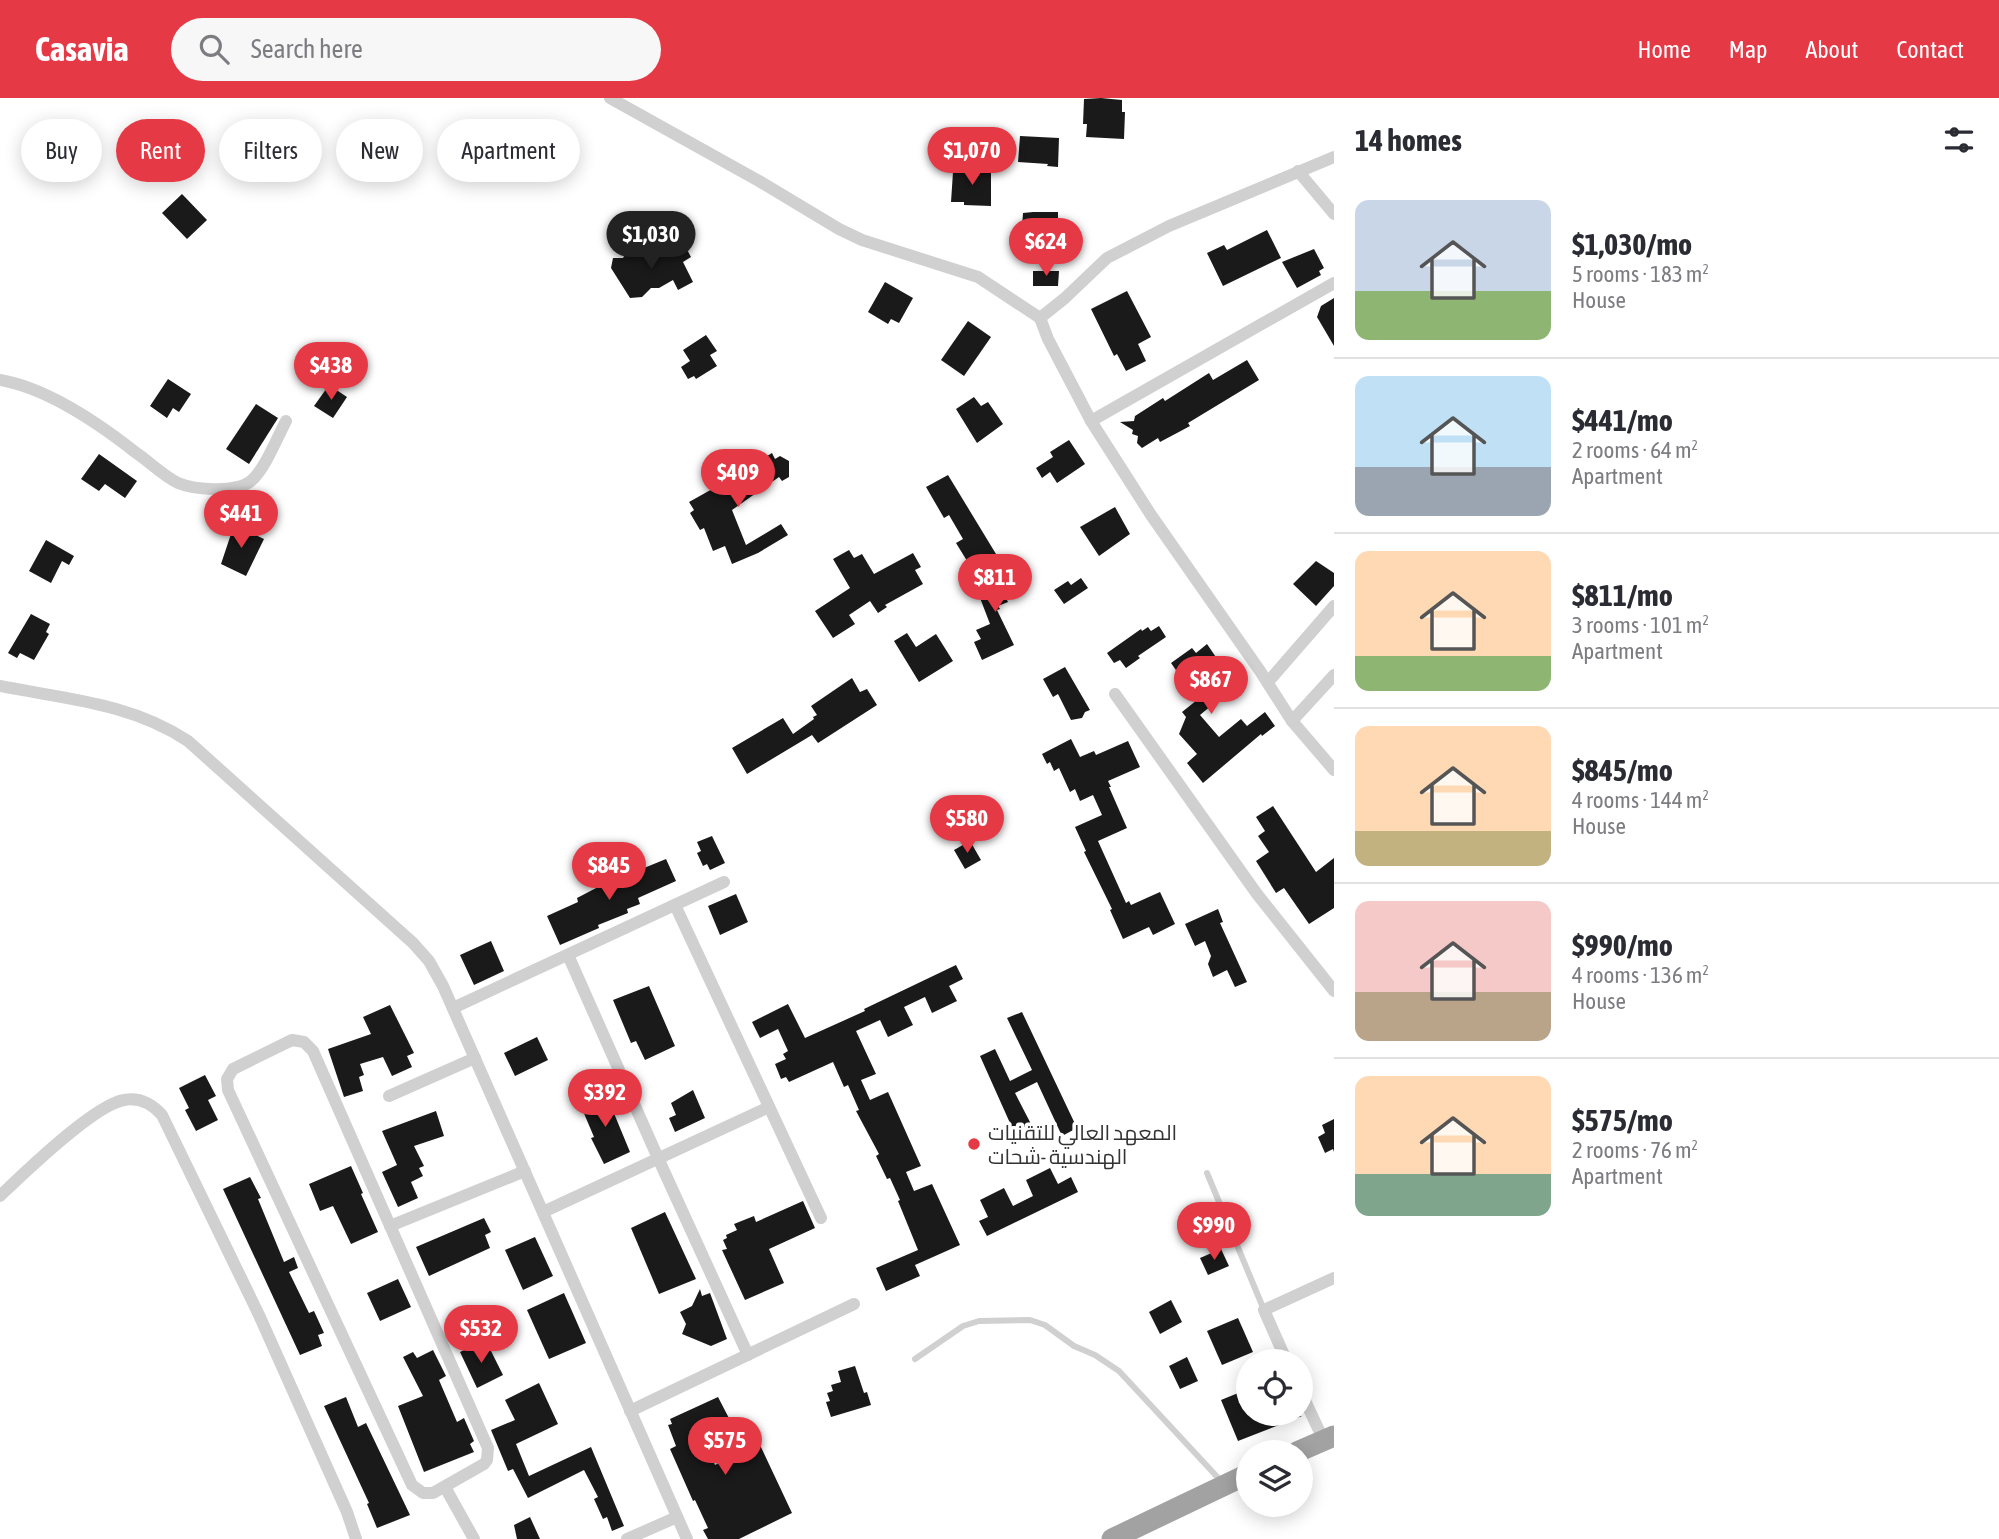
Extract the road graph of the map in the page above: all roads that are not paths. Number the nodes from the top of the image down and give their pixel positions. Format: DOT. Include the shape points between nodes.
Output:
graph roads {
  1 [pos="610,98"];
  2 [pos="1334,157"];
  3 [pos="1298,171"];
  4 [pos="1334,214"];
  5 [pos="1334,283"];
  6 [pos="1040,317"];
  7 [pos="0,380"];
  8 [pos="286,421"];
  9 [pos="1091,421"];
  10 [pos="1334,606"];
  11 [pos="1334,675"];
  12 [pos="1268,682"];
  13 [pos="0,686"];
  14 [pos="1115,694"];
  15 [pos="1292,721"];
  16 [pos="1334,770"];
  17 [pos="723,882"];
  18 [pos="675,905"];
  19 [pos="568,955"];
  20 [pos="1334,991"];
  21 [pos="453,1008"];
  22 [pos="475,1058"];
  23 [pos="388,1096"];
  24 [pos="769,1107"];
  25 [pos="658,1158"];
  26 [pos="525,1171"];
  27 [pos="1207,1173"];
  28 [pos="0,1196"];
  29 [pos="543,1212"];
  30 [pos="821,1218"];
  31 [pos="390,1226"];
  32 [pos="1334,1278"];
  33 [pos="854,1304"];
  34 [pos="1264,1310"];
  35 [pos="1281,1349"];
  36 [pos="748,1355"];
  37 [pos="915,1359"];
  38 [pos="630,1411"];
  39 [pos="1313,1412"];
  40 [pos="1329,1438"];
  41 [pos="1236,1479"];
  42 [pos="1223,1484"];
  43 [pos="445,1487"];
  44 [pos="677,1517"];
  45 [pos="356,1539"];
  46 [pos="474,1539"];
  47 [pos="627,1539"];
  48 [pos="687,1539"];
  49 [pos="1112,1539"];
  1 -- 6 [label="street" via="839,229 978,277"];
  2 -- 3 [label="street"];
  3 -- 4 [label="street"];
  3 -- 6 [label="street" via="1169,226 1108,258"];
  5 -- 9 [label="street"];
  6 -- 9 [label="street"];
  7 -- 8 [label="street" via="48,396 166,476 190,487 217,489 250,481"];
  9 -- 12 [label="street"];
  10 -- 12 [label="street"];
  11 -- 15 [label="street"];
  12 -- 15 [label="street"];
  13 -- 21 [label="street" via="125,710 188,741 413,943 437,973"];
  14 -- 20 [label="street" via="1257,894"];
  15 -- 16 [label="street"];
  17 -- 18 [label="street"];
  18 -- 19 [label="street"];
  18 -- 24 [label="street"];
  19 -- 21 [label="street"];
  19 -- 25 [label="street"];
  21 -- 22 [label="street"];
  22 -- 23 [label="street"];
  22 -- 26 [label="street"];
  24 -- 25 [label="street"];
  24 -- 30 [label="street"];
  25 -- 29 [label="street"];
  25 -- 36 [label="street"];
  26 -- 29 [label="street"];
  26 -- 31 [label="street"];
  27 -- 34 [label="lane"];
  28 -- 45 [label="street" via="56,1145 114,1103 135,1099 157,1109 259,1315"];
  29 -- 38 [label="street"];
  31 -- 43 [label="street" via="488,1448 484,1464"];
  31 -- 43 [label="street" via="309,1046 298,1040 286,1041 233,1069 228,1090 412,1485 428,1493"];
  32 -- 34 [label="street"];
  33 -- 36 [label="street"];
  34 -- 35 [label="street"];
  36 -- 38 [label="street"];
  37 -- 42 [label="lane" via="963,1326 979,1321 1030,1320 1045,1325 1119,1371"];
  38 -- 44 [label="street"];
  39 -- 40 [label="street"];
  41 -- 42 [label="highway"];
  42 -- 49 [label="highway"];
  43 -- 46 [label="street"];
  44 -- 47 [label="street"];
  44 -- 48 [label="street"];
}
